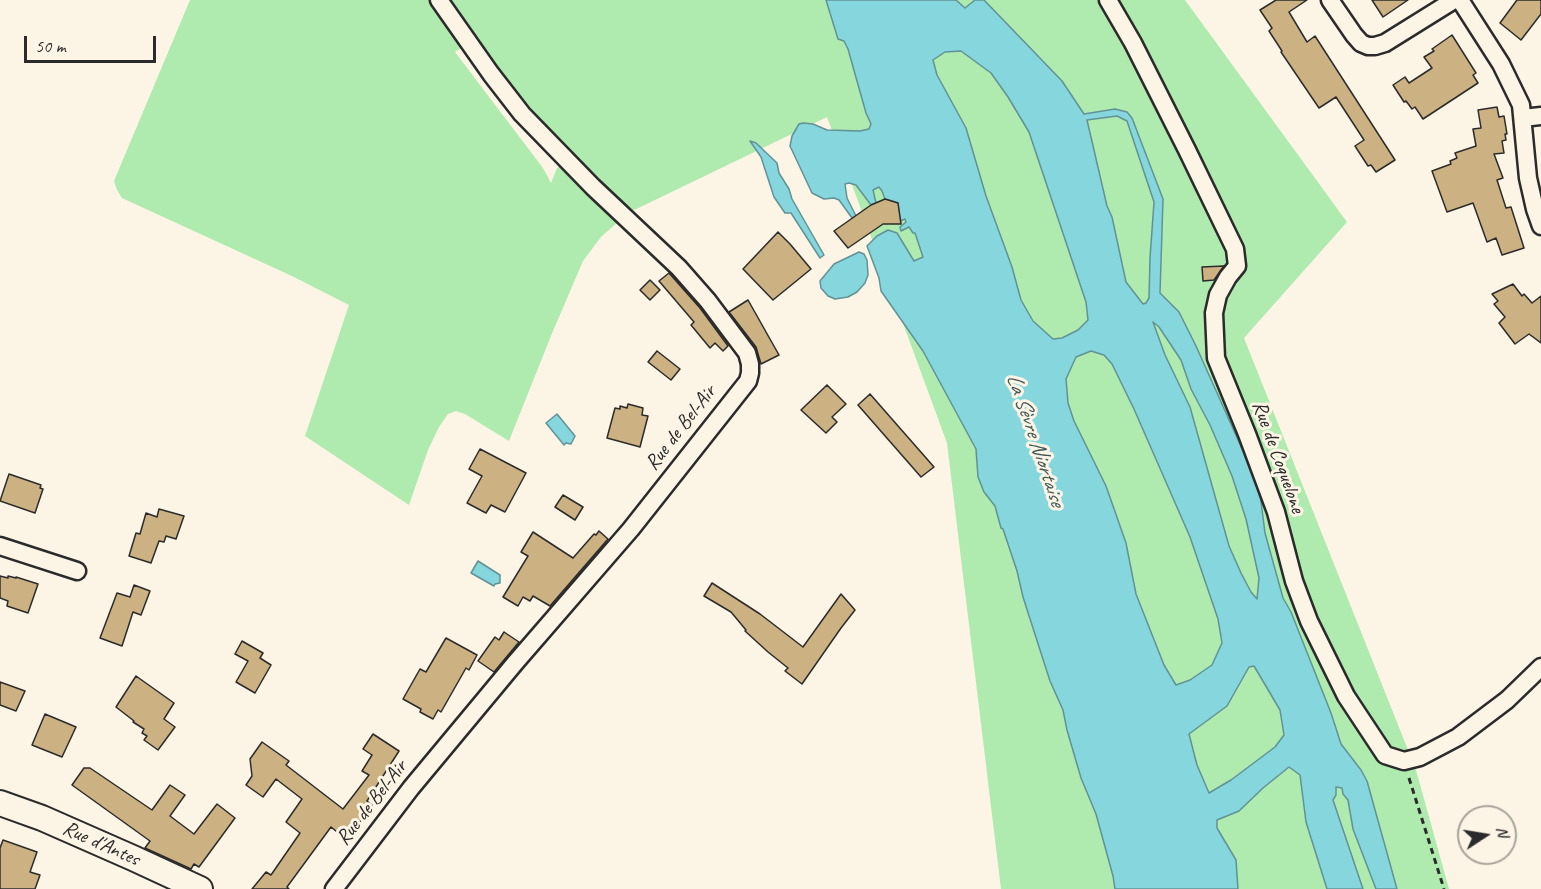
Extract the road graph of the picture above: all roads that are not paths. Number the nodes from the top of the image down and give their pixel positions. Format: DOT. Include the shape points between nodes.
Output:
graph roads {
  1 [pos="439,0"];
  2 [pos="1108,0"];
  3 [pos="1330,0"];
  4 [pos="1454,0"];
  5 [pos="1460,0"];
  6 [pos="1541,116"];
  7 [pos="1523,118"];
  8 [pos="1541,226"];
  9 [pos="0,546"];
  10 [pos="77,571"];
  11 [pos="1541,667"];
  12 [pos="0,803"];
  13 [pos="200,889"];
  14 [pos="334,889"];
  1 -- 14 [label="street, Rue de Bel-Air" via="522,114 708,301 747,353 750,373 748,381 631,529 411,788"];
  2 -- 11 [label="street, Rue de Coquelone" via="1143,62 1235,249 1237,266 1218,295 1214,314 1216,358 1276,512 1309,621 1346,696 1384,755 1404,762 1420,758 1458,737 1507,700"];
  3 -- 4 [label="street" via="1361,43 1375,46"];
  5 -- 7 [label="street" via="1509,78"];
  6 -- 7 [label="street"];
  7 -- 8 [label="street" via="1528,178"];
  9 -- 10 [label="street"];
  12 -- 13 [label="street, Rue d'Antes" via="52,822"];
}
